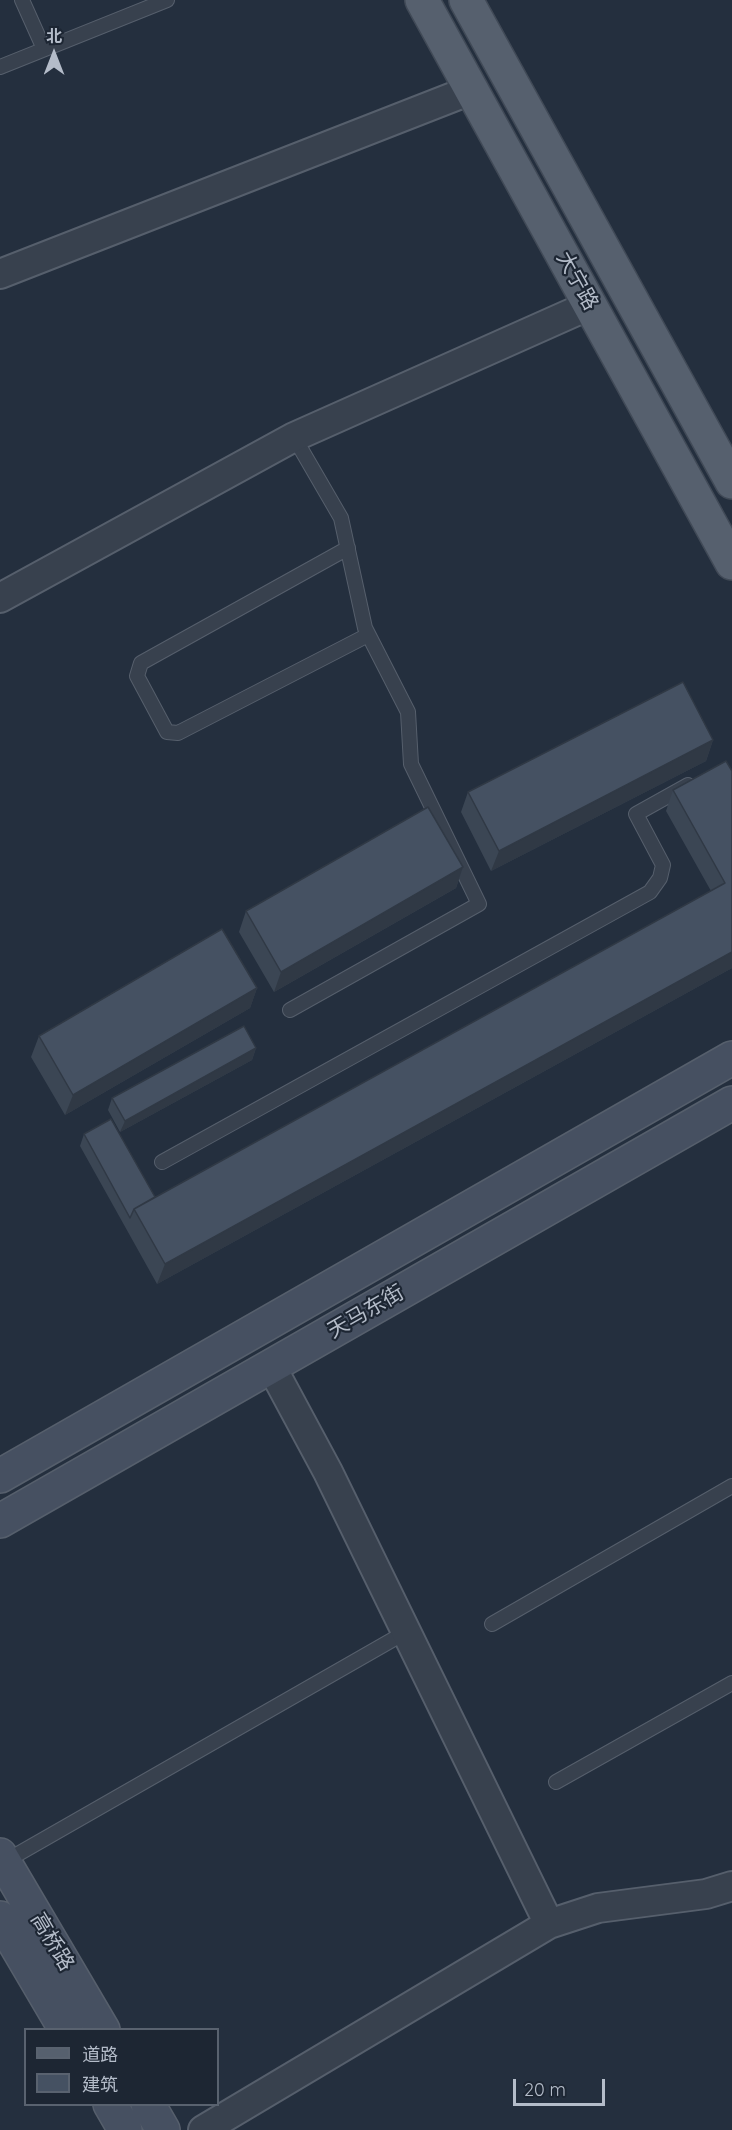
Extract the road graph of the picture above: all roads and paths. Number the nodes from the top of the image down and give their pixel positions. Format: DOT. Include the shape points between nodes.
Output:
graph roads {
  1 [pos="22,0"];
  2 [pos="167,0"];
  3 [pos="422,0"];
  4 [pos="466,0"];
  5 [pos="44,50"];
  6 [pos="0,68"];
  7 [pos="471,90"];
  8 [pos="0,274"];
  9 [pos="590,305"];
  10 [pos="294,437"];
  11 [pos="732,482"];
  12 [pos="348,548"];
  13 [pos="732,563"];
  14 [pos="0,598"];
  15 [pos="368,634"];
  16 [pos="703,777"];
  17 [pos="290,1010"];
  18 [pos="732,1058"];
  19 [pos="732,1103"];
  20 [pos="162,1162"];
  21 [pos="271,1366"];
  22 [pos="0,1476"];
  23 [pos="732,1486"];
  24 [pos="0,1521"];
  25 [pos="492,1624"];
  26 [pos="406,1632"];
  27 [pos="732,1683"];
  28 [pos="556,1782"];
  29 [pos="2,1858"];
  30 [pos="732,1886"];
  31 [pos="0,1918"];
  32 [pos="549,1924"];
  33 [pos="65,2028"];
  34 [pos="103,2028"];
  35 [pos="111,2106"];
  36 [pos="149,2106"];
  37 [pos="125,2130"];
  38 [pos="163,2130"];
  39 [pos="203,2130"];
  1 -- 5 [label="lane"];
  2 -- 5 [label="lane"];
  3 -- 7 [label="main road, 大宁路"];
  4 -- 11 [label="main road, 大宁路"];
  5 -- 6 [label="lane"];
  7 -- 8 [label="street"];
  7 -- 9 [label="main road, 大宁路"];
  9 -- 10 [label="street"];
  9 -- 13 [label="main road, 大宁路"];
  10 -- 12 [label="lane" via="341,518"];
  10 -- 14 [label="street"];
  12 -- 15 [label="lane"];
  12 -- 15 [label="lane" via="141,663 137,676 167,732 178,733"];
  15 -- 17 [label="lane" via="408,712 411,764 480,904"];
  16 -- 20 [label="lane" via="636,814 663,865 650,892"];
  18 -- 22 [label="street, 天马东街"];
  19 -- 21 [label="street, 天马东街"];
  21 -- 24 [label="street, 天马东街"];
  21 -- 26 [label="street"];
  23 -- 25 [label="lane"];
  26 -- 29 [label="lane"];
  26 -- 32 [label="street"];
  27 -- 28 [label="lane"];
  29 -- 34 [label="street, 高桥路"];
  30 -- 32 [label="street" via="706,1894 598,1908"];
  31 -- 33 [label="street, 高桥路"];
  32 -- 39 [label="street"];
  35 -- 37 [label="street"];
  36 -- 38 [label="street"];
}
